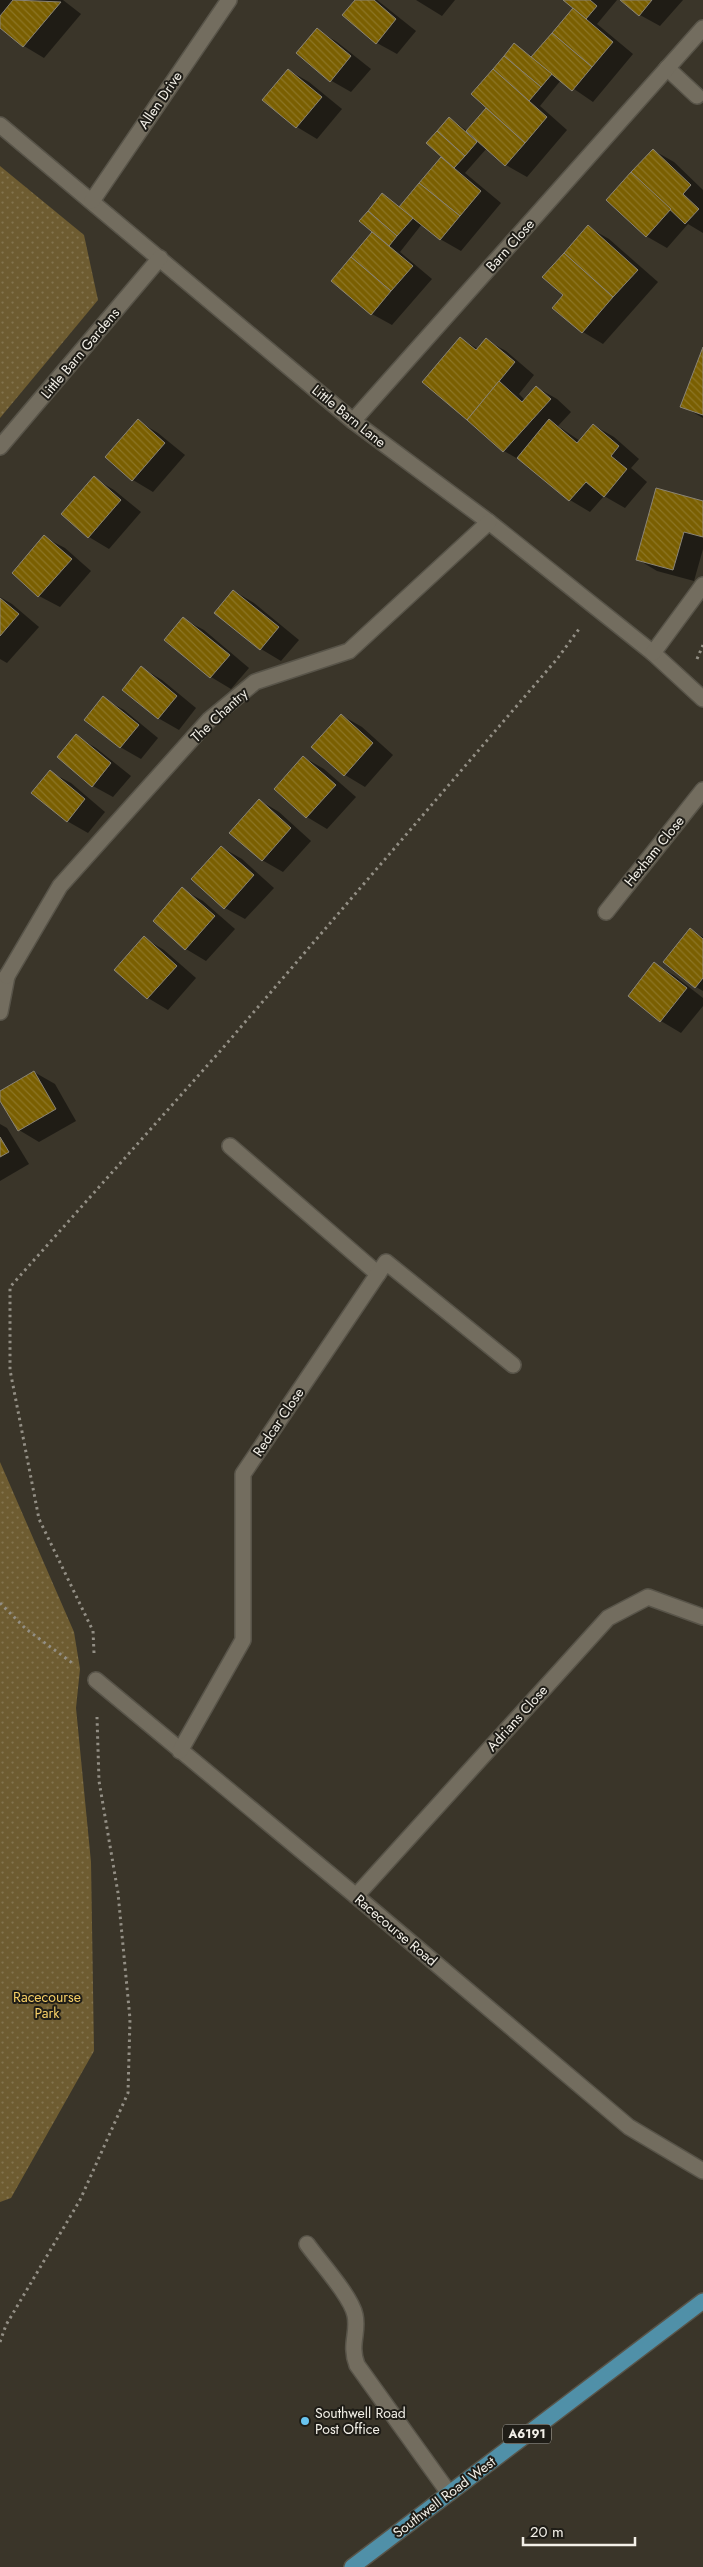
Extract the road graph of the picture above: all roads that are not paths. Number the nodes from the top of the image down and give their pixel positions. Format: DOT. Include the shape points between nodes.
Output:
graph roads {
  1 [pos="229,0"];
  2 [pos="703,28"];
  3 [pos="667,68"];
  4 [pos="697,96"];
  5 [pos="0,125"];
  6 [pos="92,201"];
  7 [pos="160,258"];
  8 [pos="353,421"];
  9 [pos="0,447"];
  10 [pos="489,522"];
  11 [pos="703,584"];
  12 [pos="653,653"];
  13 [pos="703,699"];
  14 [pos="703,790"];
  15 [pos="606,912"];
  16 [pos="0,1012"];
  17 [pos="230,1146"];
  18 [pos="378,1274"];
  19 [pos="513,1365"];
  20 [pos="703,1616"];
  21 [pos="96,1680"];
  22 [pos="180,1751"];
  23 [pos="356,1896"];
  24 [pos="703,2170"];
  25 [pos="307,2244"];
  26 [pos="703,2301"];
  27 [pos="449,2493"];
  28 [pos="352,2567"];
  1 -- 6 [label="street, Allen Drive"];
  2 -- 3 [label="street, Barn Close"];
  3 -- 4 [label="street"];
  3 -- 8 [label="street, Barn Close"];
  5 -- 6 [label="street, Little Barn Lane"];
  6 -- 7 [label="street, Little Barn Lane"];
  7 -- 8 [label="street, Little Barn Lane"];
  7 -- 9 [label="street, Little Barn Gardens"];
  8 -- 10 [label="street, Little Barn Lane"];
  10 -- 12 [label="street, Little Barn Lane"];
  10 -- 16 [label="street, The Chantry" via="348,651 255,682 209,720 60,886 7,976"];
  11 -- 12 [label="street"];
  12 -- 13 [label="street, Little Barn Lane"];
  14 -- 15 [label="street, Hexham Close"];
  17 -- 18 [label="street"];
  18 -- 19 [label="street" via="386,1262"];
  18 -- 22 [label="street, Redcar Close" via="243,1474 243,1640"];
  20 -- 23 [label="street, Adrians Close" via="648,1597 608,1618"];
  21 -- 22 [label="street, Racecourse Road"];
  22 -- 23 [label="street, Racecourse Road"];
  23 -- 24 [label="street, Racecourse Road" via="629,2127"];
  25 -- 27 [label="street" via="356,2315 353,2356 357,2365"];
  26 -- 27 [label="main road, Southwell Road West / A6191"];
  27 -- 28 [label="main road, Southwell Road West / A6191"];
}
